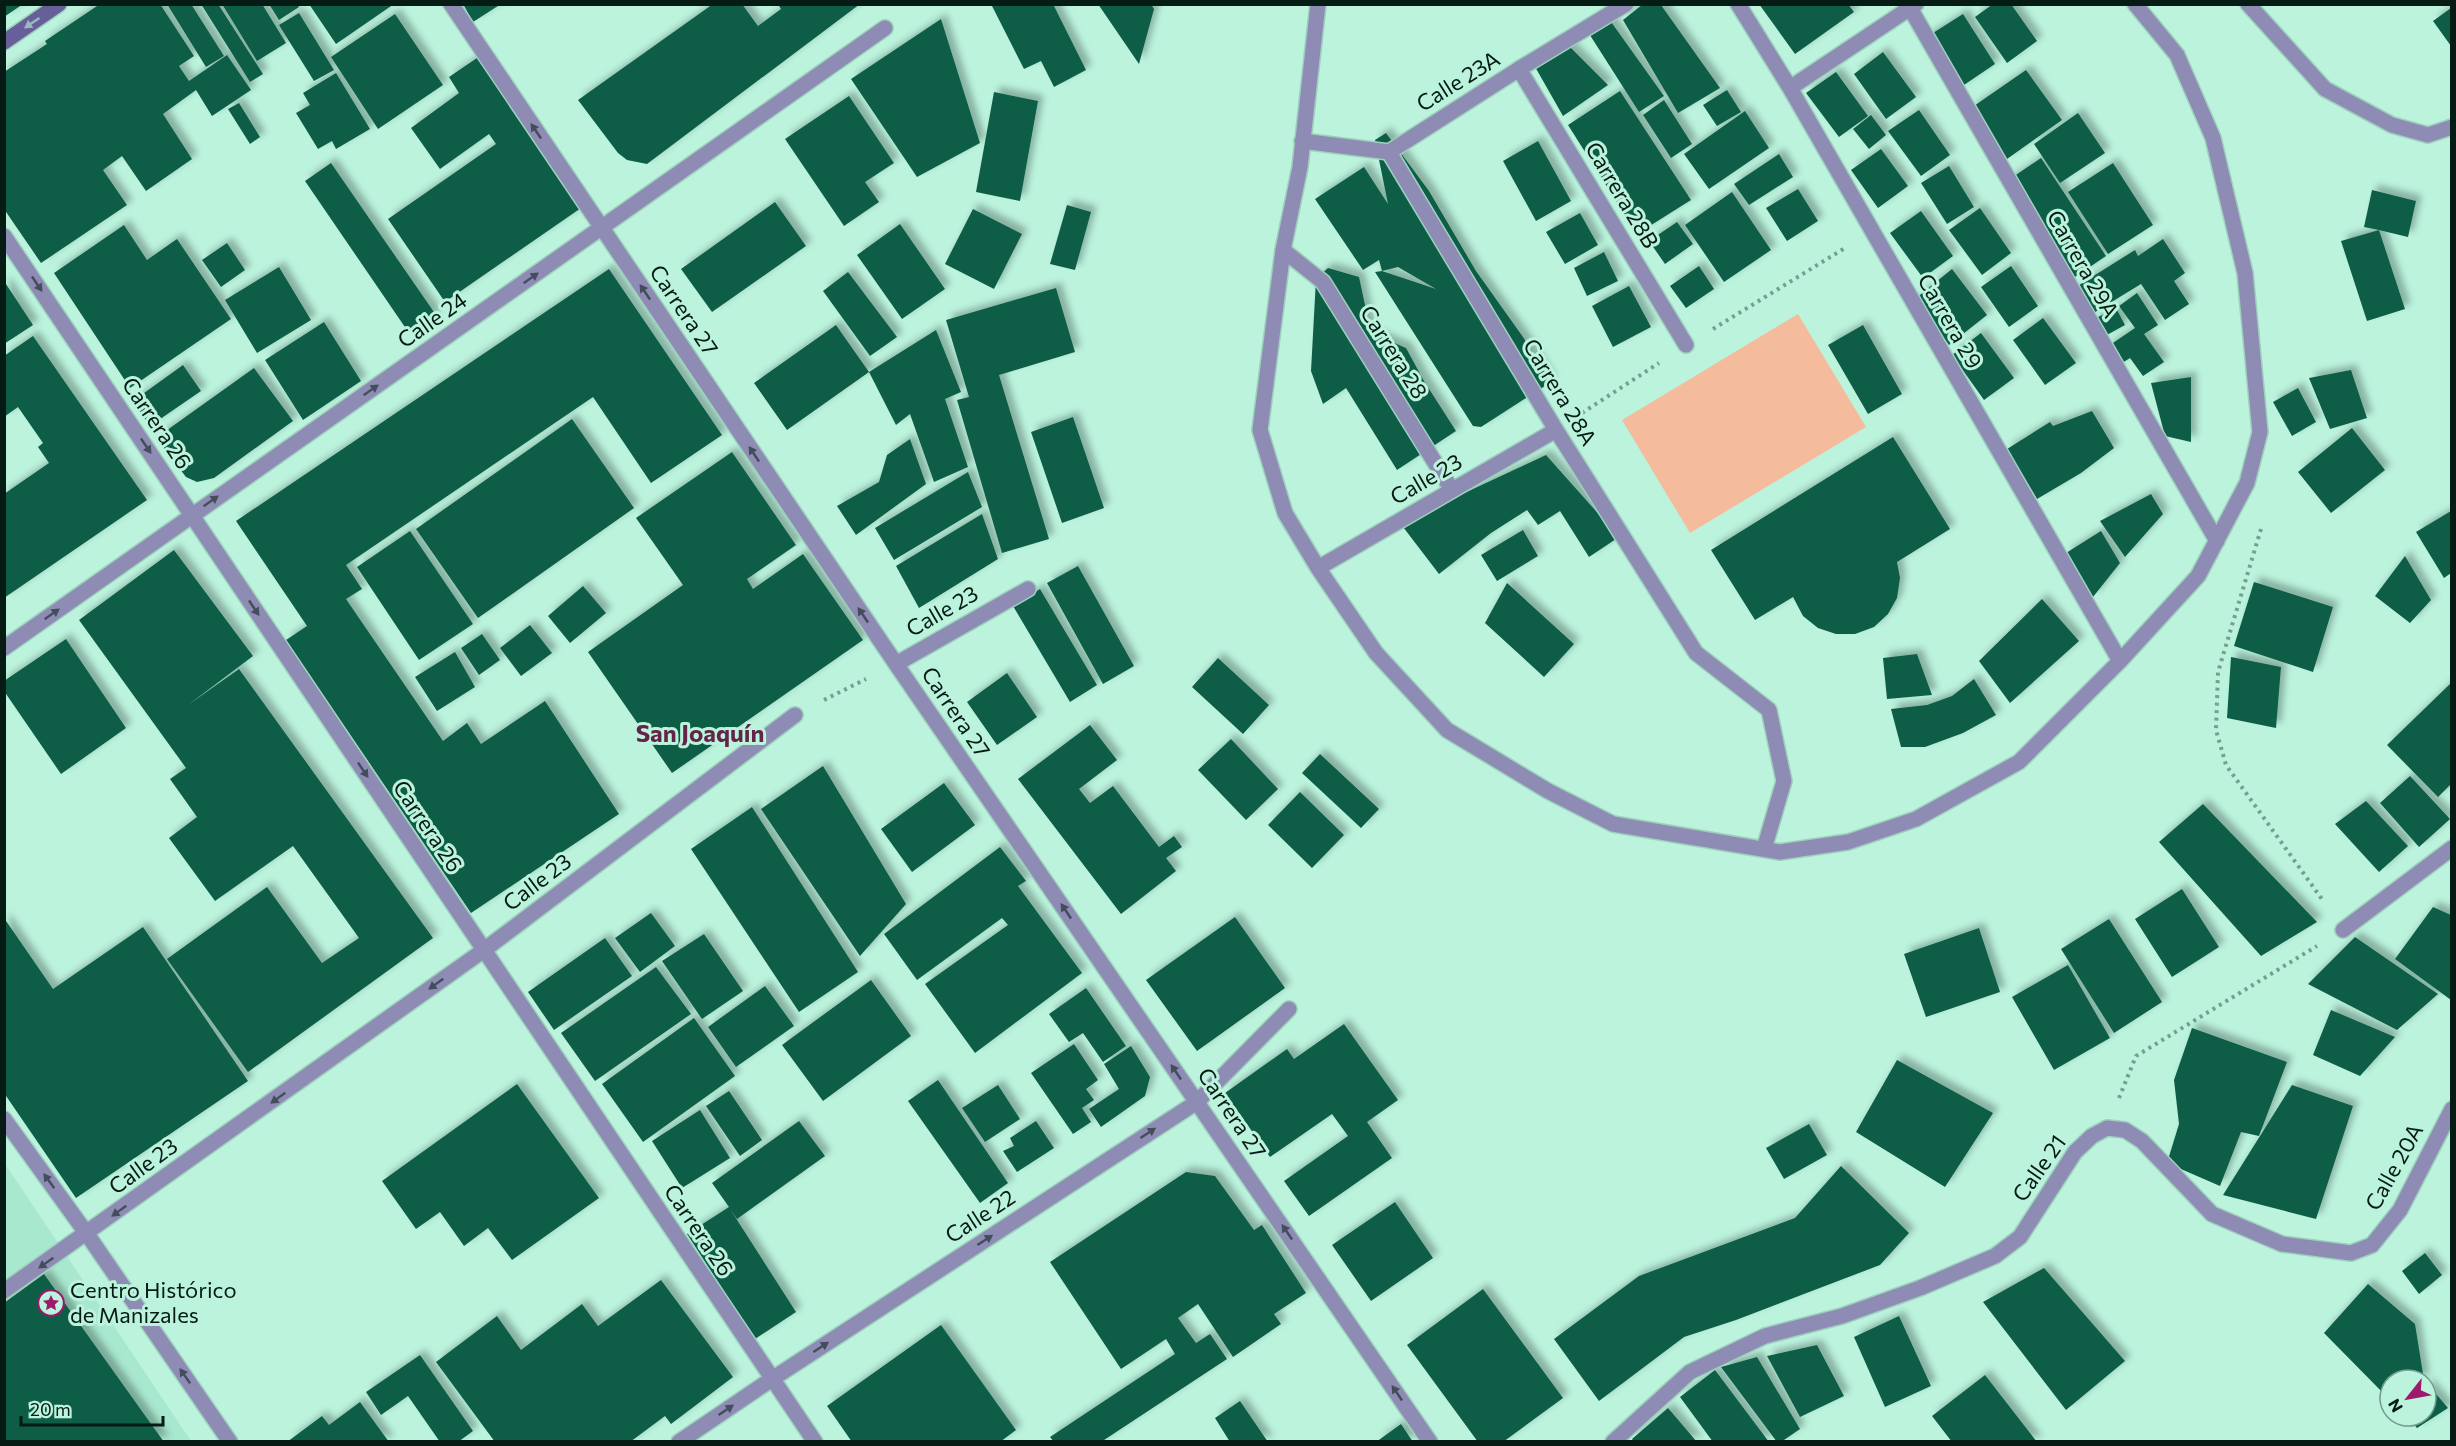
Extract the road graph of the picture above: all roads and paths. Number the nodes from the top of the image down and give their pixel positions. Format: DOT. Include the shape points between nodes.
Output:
graph roads {
  1 [pos="59,4"];
  2 [pos="451,4"];
  3 [pos="1318,4"];
  4 [pos="1626,4"];
  5 [pos="1737,4"];
  6 [pos="2135,4"];
  7 [pos="2248,4"];
  8 [pos="1913,6"];
  9 [pos="885,28"];
  10 [pos="4,42"];
  11 [pos="1519,69"];
  12 [pos="1790,88"];
  13 [pos="2451,127"];
  14 [pos="1302,141"];
  15 [pos="1389,152"];
  16 [pos="602,228"];
  17 [pos="4,236"];
  18 [pos="1283,250"];
  19 [pos="1686,345"];
  20 [pos="1556,430"];
  21 [pos="2247,483"];
  22 [pos="1452,490"];
  23 [pos="192,515"];
  24 [pos="2217,541"];
  25 [pos="1318,568"];
  26 [pos="1028,589"];
  27 [pos="4,648"];
  28 [pos="2120,661"];
  29 [pos="896,664"];
  30 [pos="795,715"];
  31 [pos="2451,848"];
  32 [pos="1764,849"];
  33 [pos="2343,930"];
  34 [pos="484,950"];
  35 [pos="1289,1009"];
  36 [pos="1197,1102"];
  37 [pos="2451,1109"];
  38 [pos="4,1119"];
  39 [pos="2107,1128"];
  40 [pos="87,1234"];
  41 [pos="4,1292"];
  42 [pos="772,1379"];
  43 [pos="230,1442"];
  44 [pos="679,1442"];
  45 [pos="815,1442"];
  46 [pos="1430,1442"];
  47 [pos="1613,1442"];
  1 -- 10 [label="main road, one-way"];
  16 -- 2 [label="street, Carrera 27, one-way"];
  3 -- 14 [label="street"];
  4 -- 11 [label="street, Calle 23A"];
  5 -- 12 [label="street, Carrera 29"];
  6 -- 21 [label="street" via="2177,55 2213,138 2245,273 2260,432"];
  7 -- 13 [label="street" via="2325,89 2392,125 2428,135"];
  8 -- 12 [label="street"];
  8 -- 24 [label="street, Carrera 29A"];
  9 -- 16 [label="street, Calle 24"];
  11 -- 15 [label="street, Calle 23A"];
  11 -- 19 [label="street, Carrera 28B"];
  12 -- 28 [label="street, Carrera 29"];
  14 -- 15 [label="street"];
  14 -- 18 [label="street"];
  15 -- 20 [label="street, Carrera 28A"];
  23 -- 16 [label="street, Calle 24, one-way"];
  29 -- 16 [label="street, Carrera 27, one-way"];
  17 -- 23 [label="street, Carrera 26, one-way"];
  18 -- 22 [label="street, Carrera 28" via="1323,282"];
  18 -- 25 [label="street" via="1260,430 1285,513"];
  20 -- 22 [label="street, Calle 23"];
  20 -- 32 [label="street, Carrera 28A" via="1696,653 1769,710 1784,781"];
  21 -- 24 [label="street"];
  21 -- 33 [label="path" via="2262,532 2218,672 2216,730 2226,765"];
  22 -- 25 [label="street, Calle 23"];
  27 -- 23 [label="street, Calle 24, one-way"];
  23 -- 34 [label="street, Carrera 26, one-way"];
  24 -- 28 [label="street" via="2198,576"];
  25 -- 32 [label="street" via="1376,653 1447,730 1548,791 1613,824"];
  26 -- 29 [label="street, Calle 23"];
  28 -- 32 [label="street" via="2019,762 1916,819 1848,842 1780,852"];
  29 -- 30 [label="path, Calle 23"];
  36 -- 29 [label="street, Carrera 27, one-way"];
  30 -- 34 [label="street, Calle 23"];
  31 -- 33 [label="street"];
  33 -- 39 [label="path" via="2136,1056"];
  34 -- 40 [label="street, Calle 23, one-way"];
  34 -- 42 [label="street, Carrera 26"];
  35 -- 36 [label="street, Calle 22"];
  42 -- 36 [label="street, Calle 22, one-way"];
  46 -- 36 [label="street, Carrera 27, one-way"];
  37 -- 39 [label="street, Calle 20A" via="2400,1210 2372,1245 2351,1253 2282,1244 2212,1214 2142,1141 2125,1130"];
  40 -- 38 [label="street, one-way"];
  39 -- 47 [label="street, Calle 21" via="2074,1152 2020,1237 1995,1256 1842,1316 1765,1336 1690,1372"];
  40 -- 41 [label="street, Calle 23, one-way"];
  43 -- 40 [label="street, one-way"];
  44 -- 42 [label="street, Calle 22, one-way"];
  42 -- 45 [label="street, Carrera 26"];
}
